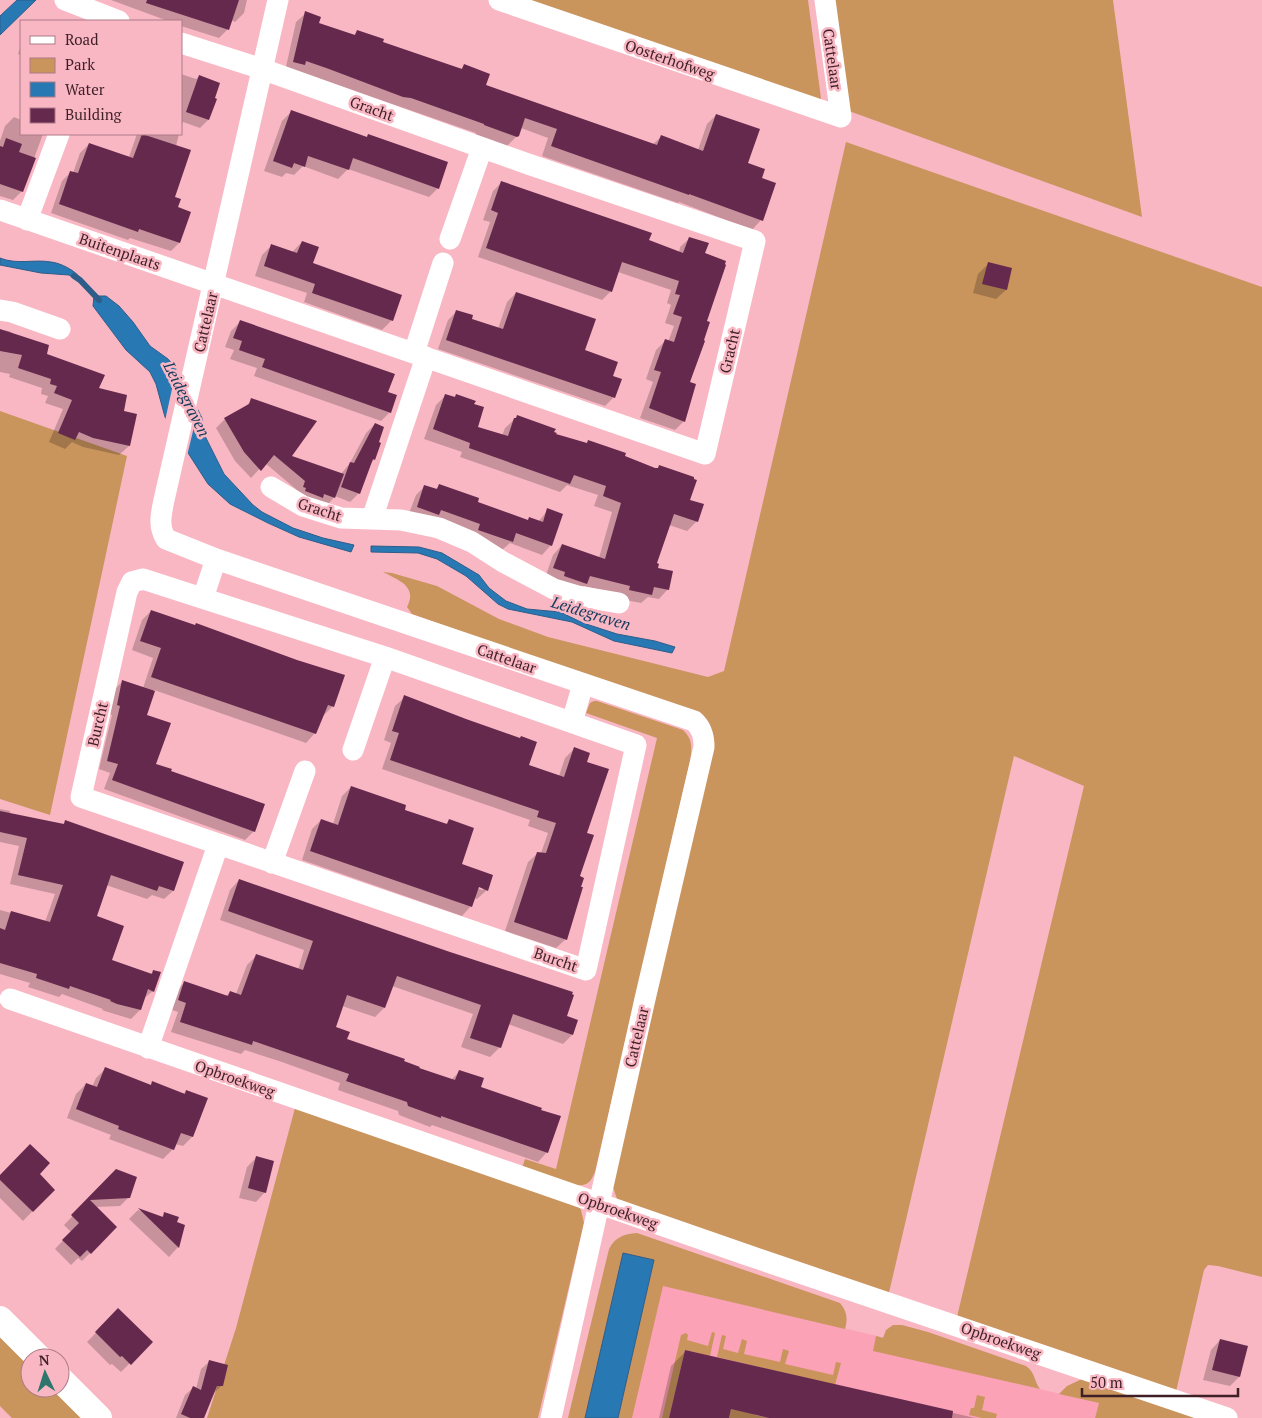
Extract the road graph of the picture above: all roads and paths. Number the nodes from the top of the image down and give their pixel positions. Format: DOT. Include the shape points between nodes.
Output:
graph roads {
  1 [pos="65,0"];
  2 [pos="278,0"];
  3 [pos="499,0"];
  4 [pos="825,0"];
  5 [pos="117,20"];
  6 [pos="182,43"];
  7 [pos="262,69"];
  8 [pos="841,118"];
  9 [pos="59,135"];
  10 [pos="482,148"];
  11 [pos="0,210"];
  12 [pos="27,220"];
  13 [pos="450,239"];
  14 [pos="443,263"];
  15 [pos="213,283"];
  16 [pos="0,310"];
  17 [pos="60,329"];
  18 [pos="420,355"];
  19 [pos="271,487"];
  20 [pos="372,519"];
  21 [pos="216,559"];
  22 [pos="203,598"];
  23 [pos="619,603"];
  24 [pos="385,658"];
  25 [pos="584,684"];
  26 [pos="572,722"];
  27 [pos="353,750"];
  28 [pos="305,771"];
  29 [pos="218,845"];
  30 [pos="272,863"];
  31 [pos="5,997"];
  32 [pos="148,1048"];
  33 [pos="599,1203"];
  34 [pos="0,1319"];
  35 [pos="29,1348"];
  36 [pos="70,1389"];
  37 [pos="99,1418"];
  38 [pos="551,1418"];
  39 [pos="1227,1418"];
  1 -- 5 [label="street"];
  2 -- 7 [label="street, Cattelaar"];
  3 -- 8 [label="street, Oosterhofweg"];
  4 -- 8 [label="street, Cattelaar"];
  6 -- 7 [label="street"];
  7 -- 10 [label="street, Gracht"];
  7 -- 15 [label="street, Cattelaar"];
  9 -- 12 [label="street"];
  10 -- 13 [label="street"];
  10 -- 18 [label="street, Gracht" via="755,240 704,454"];
  11 -- 12 [label="street, Buitenplaats"];
  12 -- 15 [label="street, Buitenplaats"];
  14 -- 18 [label="street"];
  15 -- 18 [label="street, Gracht"];
  15 -- 21 [label="street, Cattelaar" via="160,517 166,539"];
  16 -- 17 [label="street"];
  18 -- 20 [label="street"];
  19 -- 20 [label="street, Gracht" via="290,500 316,511 341,518"];
  20 -- 23 [label="street, Gracht" via="401,520 439,528 472,542 554,589"];
  21 -- 22 [label="street"];
  21 -- 25 [label="street, Cattelaar"];
  22 -- 24 [label="street, Burcht"];
  22 -- 29 [label="street, Burcht" via="144,578 132,582 127,592 81,797"];
  24 -- 26 [label="street, Burcht"];
  24 -- 27 [label="street"];
  25 -- 26 [label="street"];
  25 -- 33 [label="street, Cattelaar" via="694,721 704,739"];
  26 -- 30 [label="street, Burcht" via="636,745 586,970"];
  28 -- 30 [label="street"];
  29 -- 30 [label="street, Burcht"];
  29 -- 32 [label="street"];
  31 -- 32 [label="street, Opbroekweg"];
  32 -- 33 [label="street, Opbroekweg"];
  33 -- 38 [label="street, Cattelaar"];
  33 -- 39 [label="street, Opbroekweg"];
  34 -- 35 [label="main road"];
  36 -- 37 [label="main road"];
}
